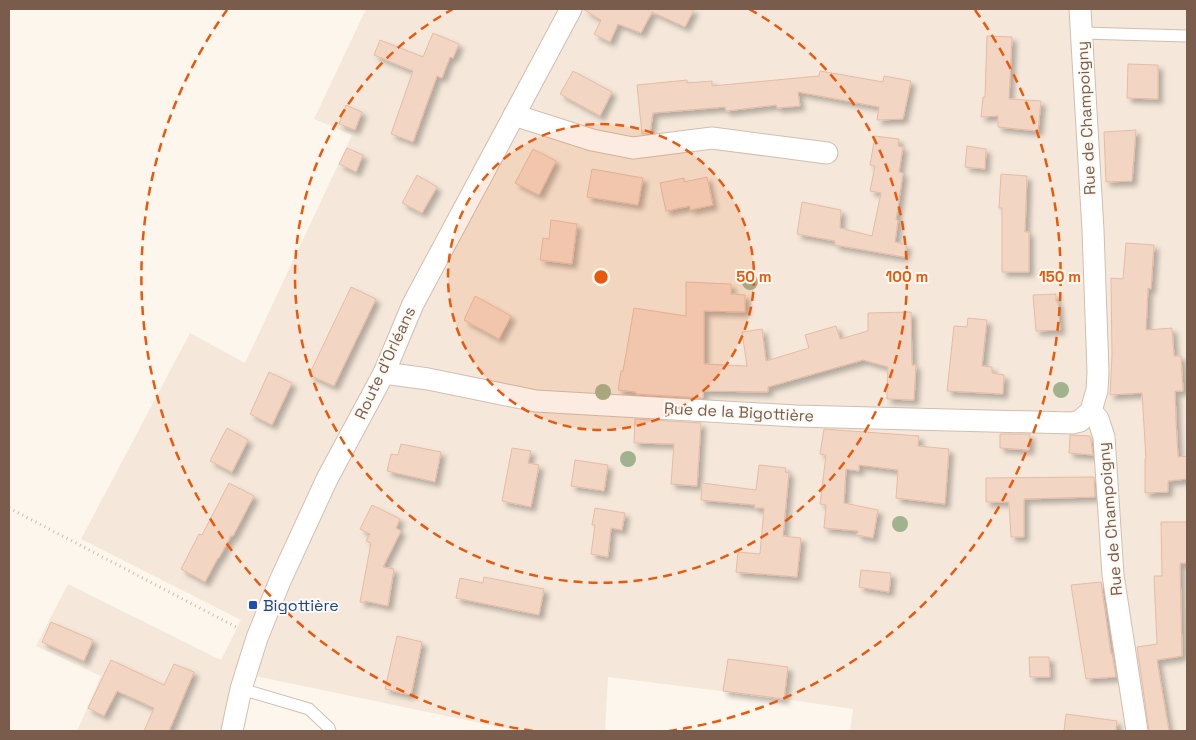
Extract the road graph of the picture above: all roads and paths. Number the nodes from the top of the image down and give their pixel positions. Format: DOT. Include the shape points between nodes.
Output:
graph roads {
  1 [pos="571,9"];
  2 [pos="1080,9"];
  3 [pos="1082,33"];
  4 [pos="1187,36"];
  5 [pos="514,115"];
  6 [pos="827,153"];
  7 [pos="384,373"];
  8 [pos="1091,411"];
  9 [pos="9,508"];
  10 [pos="258,638"];
  11 [pos="242,689"];
  12 [pos="232,731"];
  13 [pos="330,731"];
  14 [pos="1137,731"];
  1 -- 5 [label="street, Route d'Orléans"];
  2 -- 3 [label="street, Rue de Champoigny"];
  3 -- 4 [label="lane"];
  3 -- 8 [label="street, Rue de Champoigny" via="1098,372"];
  5 -- 6 [label="street" via="592,140 633,148 712,138"];
  5 -- 7 [label="street, Route d'Orléans" via="413,304"];
  7 -- 8 [label="street, Rue de la Bigottière" via="536,401 796,416 1072,423 1080,421"];
  7 -- 10 [label="street, Route d'Orléans" via="327,479 280,581"];
  8 -- 14 [label="street, Rue de Champoigny" via="1098,419 1104,437 1113,575"];
  9 -- 10 [label="path"];
  10 -- 11 [label="street, Route d'Orléans"];
  11 -- 12 [label="street, Route d'Orléans"];
  11 -- 13 [label="lane" via="309,709"];
}
